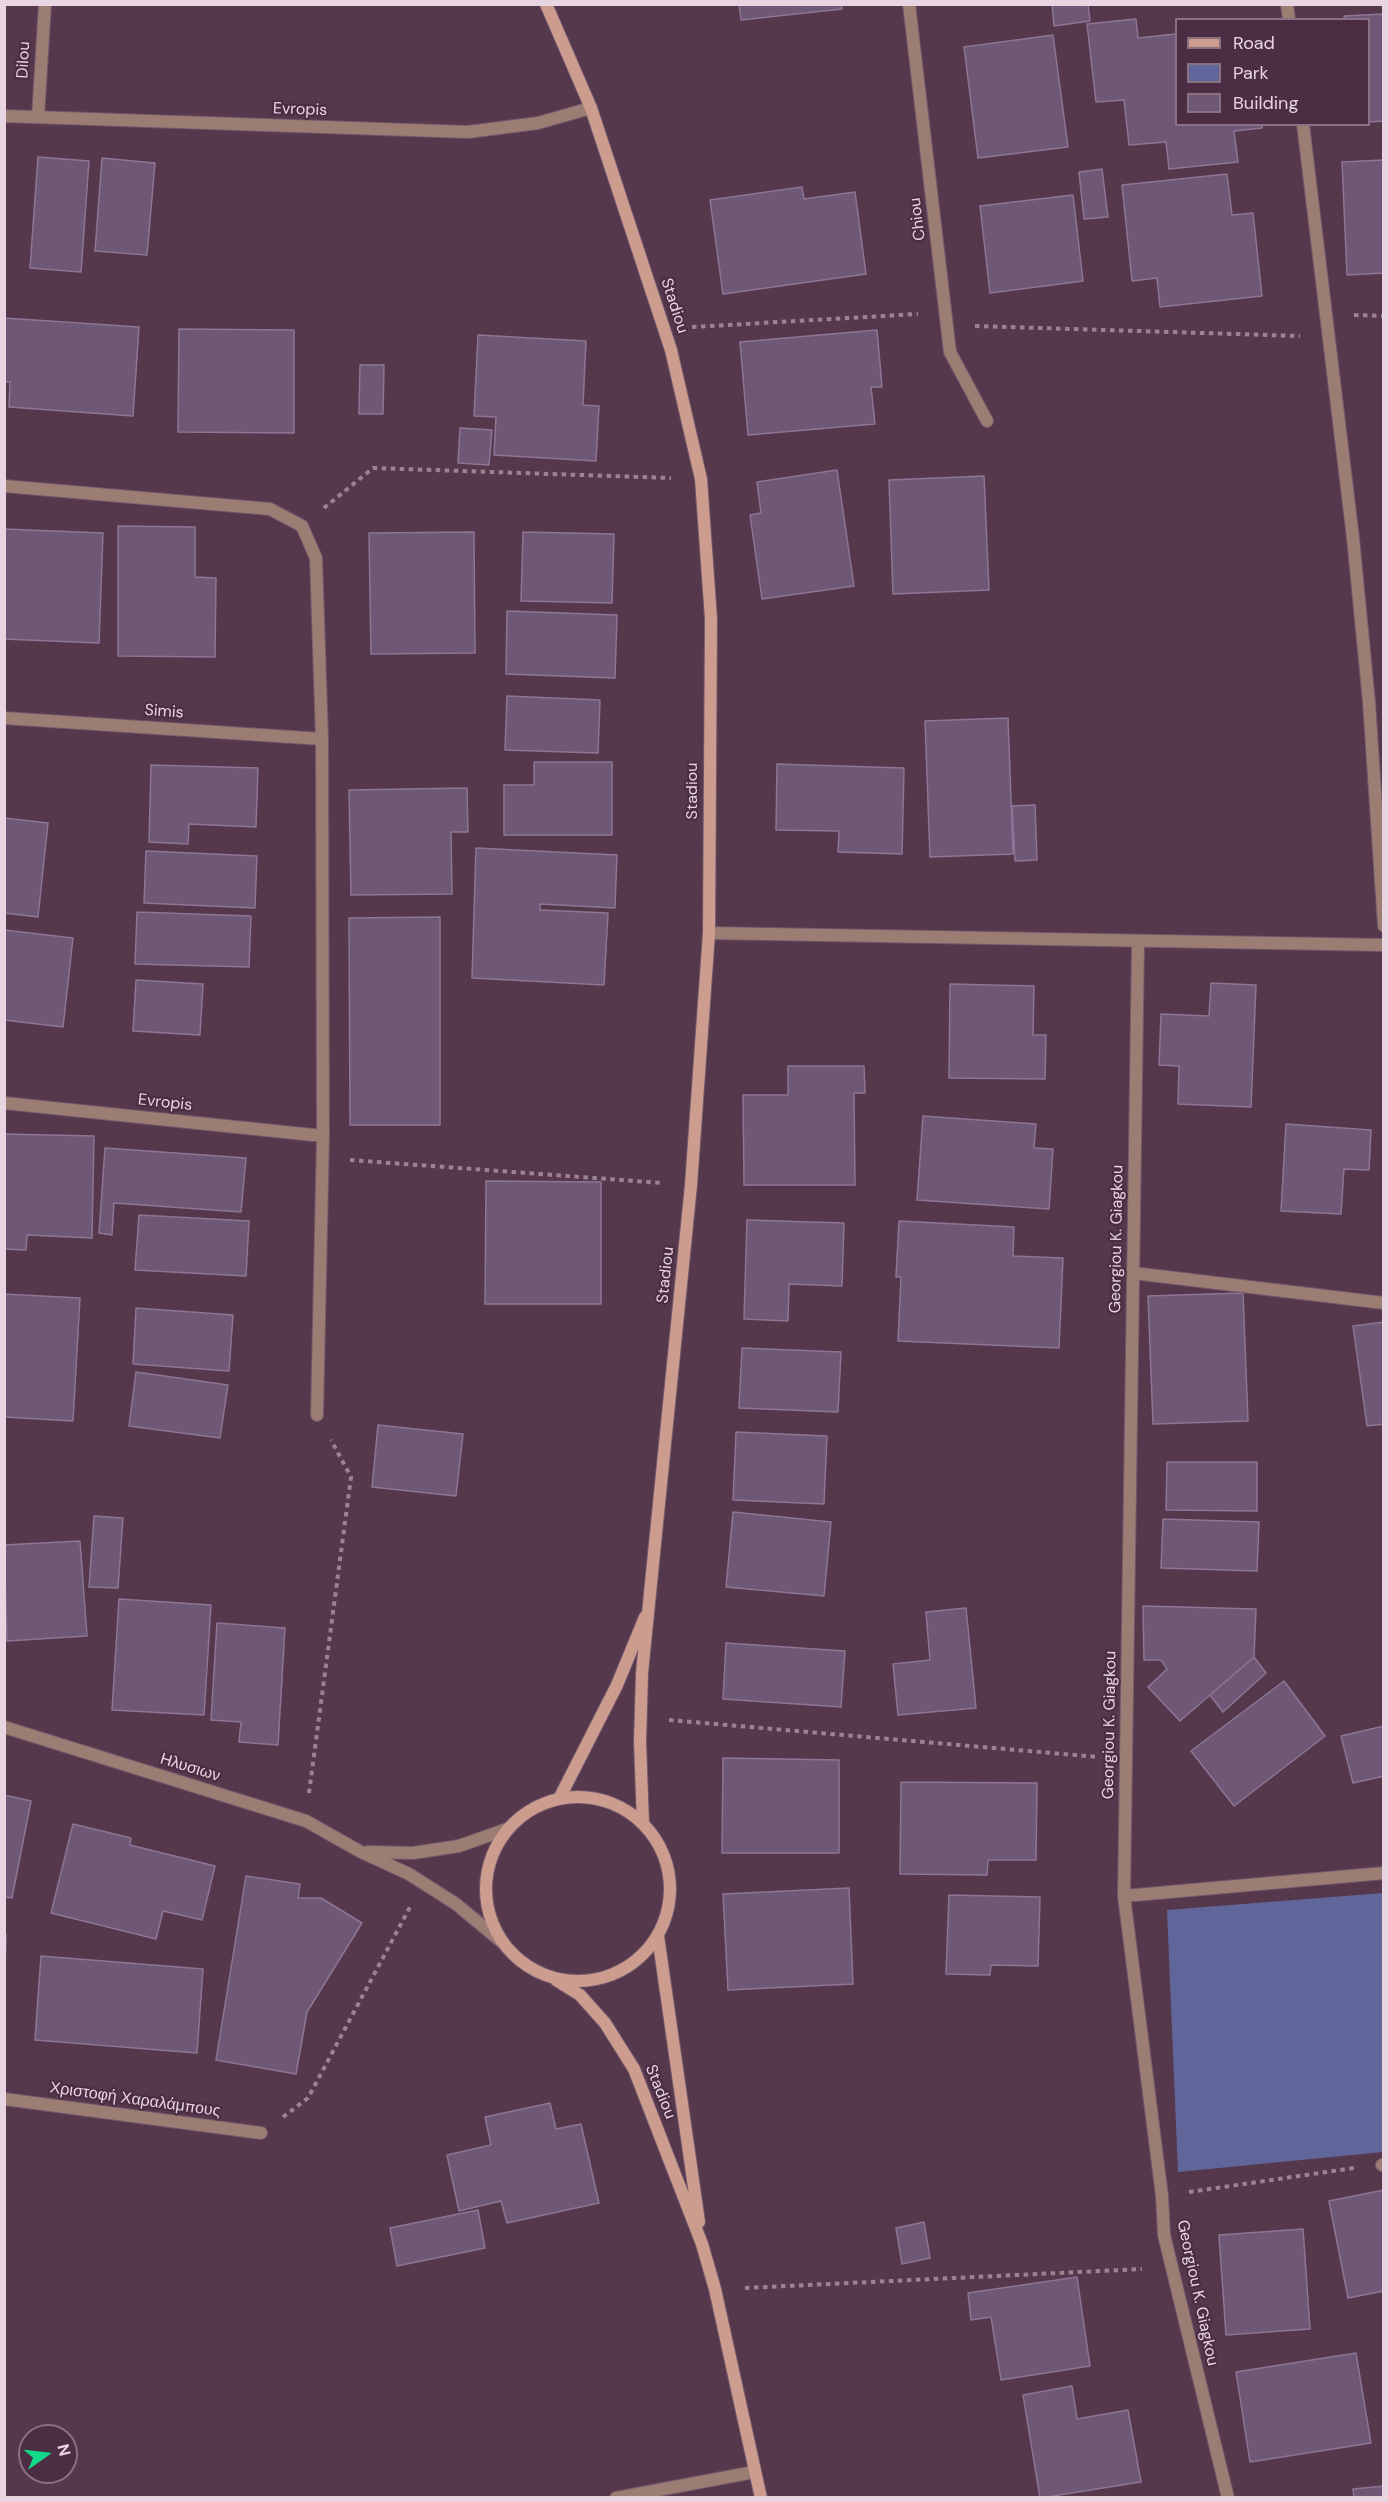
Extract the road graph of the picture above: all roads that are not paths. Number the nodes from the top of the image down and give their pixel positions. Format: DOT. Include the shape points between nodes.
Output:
graph roads {
  1 [pos="45,4"];
  2 [pos="546,4"];
  3 [pos="909,4"];
  4 [pos="591,108"];
  5 [pos="4,116"];
  6 [pos="38,117"];
  7 [pos="1303,126"];
  8 [pos="987,421"];
  9 [pos="4,486"];
  10 [pos="4,718"];
  11 [pos="322,739"];
  12 [pos="1383,926"];
  13 [pos="709,933"];
  14 [pos="1138,943"];
  15 [pos="1383,945"];
  16 [pos="4,1103"];
  17 [pos="323,1136"];
  18 [pos="1133,1273"];
  19 [pos="1383,1304"];
  20 [pos="317,1415"];
  21 [pos="651,1602"];
  22 [pos="4,1727"];
  23 [pos="559,1799"];
  24 [pos="643,1823"];
  25 [pos="507,1829"];
  26 [pos="361,1852"];
  27 [pos="1383,1873"];
  28 [pos="1124,1896"];
  29 [pos="658,1936"];
  30 [pos="503,1943"];
  31 [pos="552,1978"];
  32 [pos="4,2099"];
  33 [pos="261,2133"];
  34 [pos="702,2244"];
  35 [pos="754,2472"];
  36 [pos="616,2498"];
  37 [pos="761,2498"];
  38 [pos="1228,2498"];
  1 -- 6 [label="street, Dilou"];
  2 -- 4 [label="street, Stadiou"];
  3 -- 8 [label="street, Chiou" via="950,352"];
  4 -- 6 [label="street, Evropis" via="538,123 468,132"];
  4 -- 13 [label="street, Stadiou" via="664,329 701,479 711,619"];
  5 -- 6 [label="street, Evropis"];
  7 -- 12 [label="street" via="1353,538 1369,702"];
  9 -- 11 [label="street" via="270,509 302,526 316,558"];
  10 -- 11 [label="street, Simis"];
  11 -- 17 [label="street"];
  13 -- 14 [label="street"];
  13 -- 21 [label="street, Stadiou" via="691,1185"];
  14 -- 15 [label="street"];
  14 -- 18 [label="street, Georgiou K. Giagkou"];
  16 -- 17 [label="street, Evropis"];
  17 -- 20 [label="street"];
  18 -- 19 [label="street"];
  18 -- 28 [label="street, Georgiou K. Giagkou"];
  21 -- 23 [label="street, Stadiou" via="617,1685"];
  21 -- 24 [label="street, Stadiou" via="642,1673"];
  22 -- 26 [label="street, Ηλυσιων" via="306,1821"];
  23 -- 24 [label="street" via="589,1797 618,1806"];
  23 -- 25 [label="street" via="530,1809"];
  24 -- 29 [label="street" via="661,1848 670,1877 668,1908"];
  25 -- 26 [label="street, Ηλυσιων" via="459,1845 413,1853"];
  25 -- 30 [label="street" via="492,1856 486,1885 490,1916"];
  26 -- 30 [label="street, Ηλυσιων" via="456,1904"];
  27 -- 28 [label="street"];
  28 -- 38 [label="street, Georgiou K. Giagkou" via="1164,2235"];
  29 -- 31 [label="street" via="638,1960 612,1975 582,1982"];
  29 -- 34 [label="street, Stadiou"];
  30 -- 31 [label="street" via="525,1965"];
  31 -- 34 [label="street, Stadiou" via="580,1995 605,2023 634,2069"];
  32 -- 33 [label="street, Χριστοφή Χαραλάμπους"];
  34 -- 35 [label="street, Stadiou"];
  35 -- 36 [label="street"];
  35 -- 37 [label="street, Stadiou"];
}
